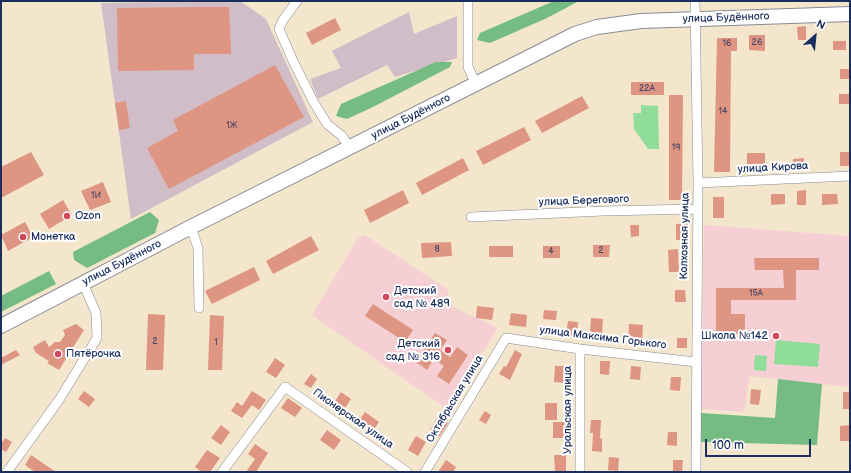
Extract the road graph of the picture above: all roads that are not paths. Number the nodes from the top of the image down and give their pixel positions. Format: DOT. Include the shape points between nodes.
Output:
graph roads {
  1 [pos="297,1"];
  2 [pos="468,1"];
  3 [pos="695,1"];
  4 [pos="850,14"];
  5 [pos="695,19"];
  6 [pos="476,84"];
  7 [pos="350,148"];
  8 [pos="850,176"];
  9 [pos="698,183"];
  10 [pos="697,209"];
  11 [pos="472,218"];
  12 [pos="191,227"];
  13 [pos="83,283"];
  14 [pos="199,308"];
  15 [pos="1,326"];
  16 [pos="506,338"];
  17 [pos="580,349"];
  18 [pos="696,362"];
  19 [pos="7,472"];
  20 [pos="222,472"];
  21 [pos="407,472"];
  22 [pos="425,472"];
  23 [pos="580,472"];
  24 [pos="696,472"];
  1 -- 7 [label="street" via="279,28 313,101 328,124 342,136"];
  2 -- 6 [label="street" via="468,67"];
  3 -- 5 [label="street, Колхозная улица"];
  4 -- 5 [label="main road, улица Будённого"];
  5 -- 6 [label="main road, улица Будённого" via="641,21 597,27 562,40"];
  5 -- 9 [label="street, Колхозная улица" via="694,92"];
  6 -- 7 [label="main road, улица Будённого"];
  7 -- 12 [label="main road, улица Будённого"];
  8 -- 9 [label="street, улица Кирова"];
  9 -- 10 [label="street, Колхозная улица"];
  10 -- 11 [label="street, улица Берегового"];
  10 -- 18 [label="street, Колхозная улица"];
  12 -- 13 [label="main road, улица Будённого"];
  12 -- 14 [label="street" via="198,248"];
  13 -- 15 [label="main road, улица Будённого"];
  13 -- 19 [label="street" via="96,313 97,338 59,400"];
  16 -- 17 [label="street, улица Максима Горького"];
  16 -- 22 [label="street, Октябрьская улица"];
  17 -- 18 [label="street, улица Максима Горького"];
  17 -- 23 [label="street, Уральская улица"];
  18 -- 24 [label="street, Колхозная улица"];
  20 -- 21 [label="street, Пионерская улица" via="285,386"];
}
